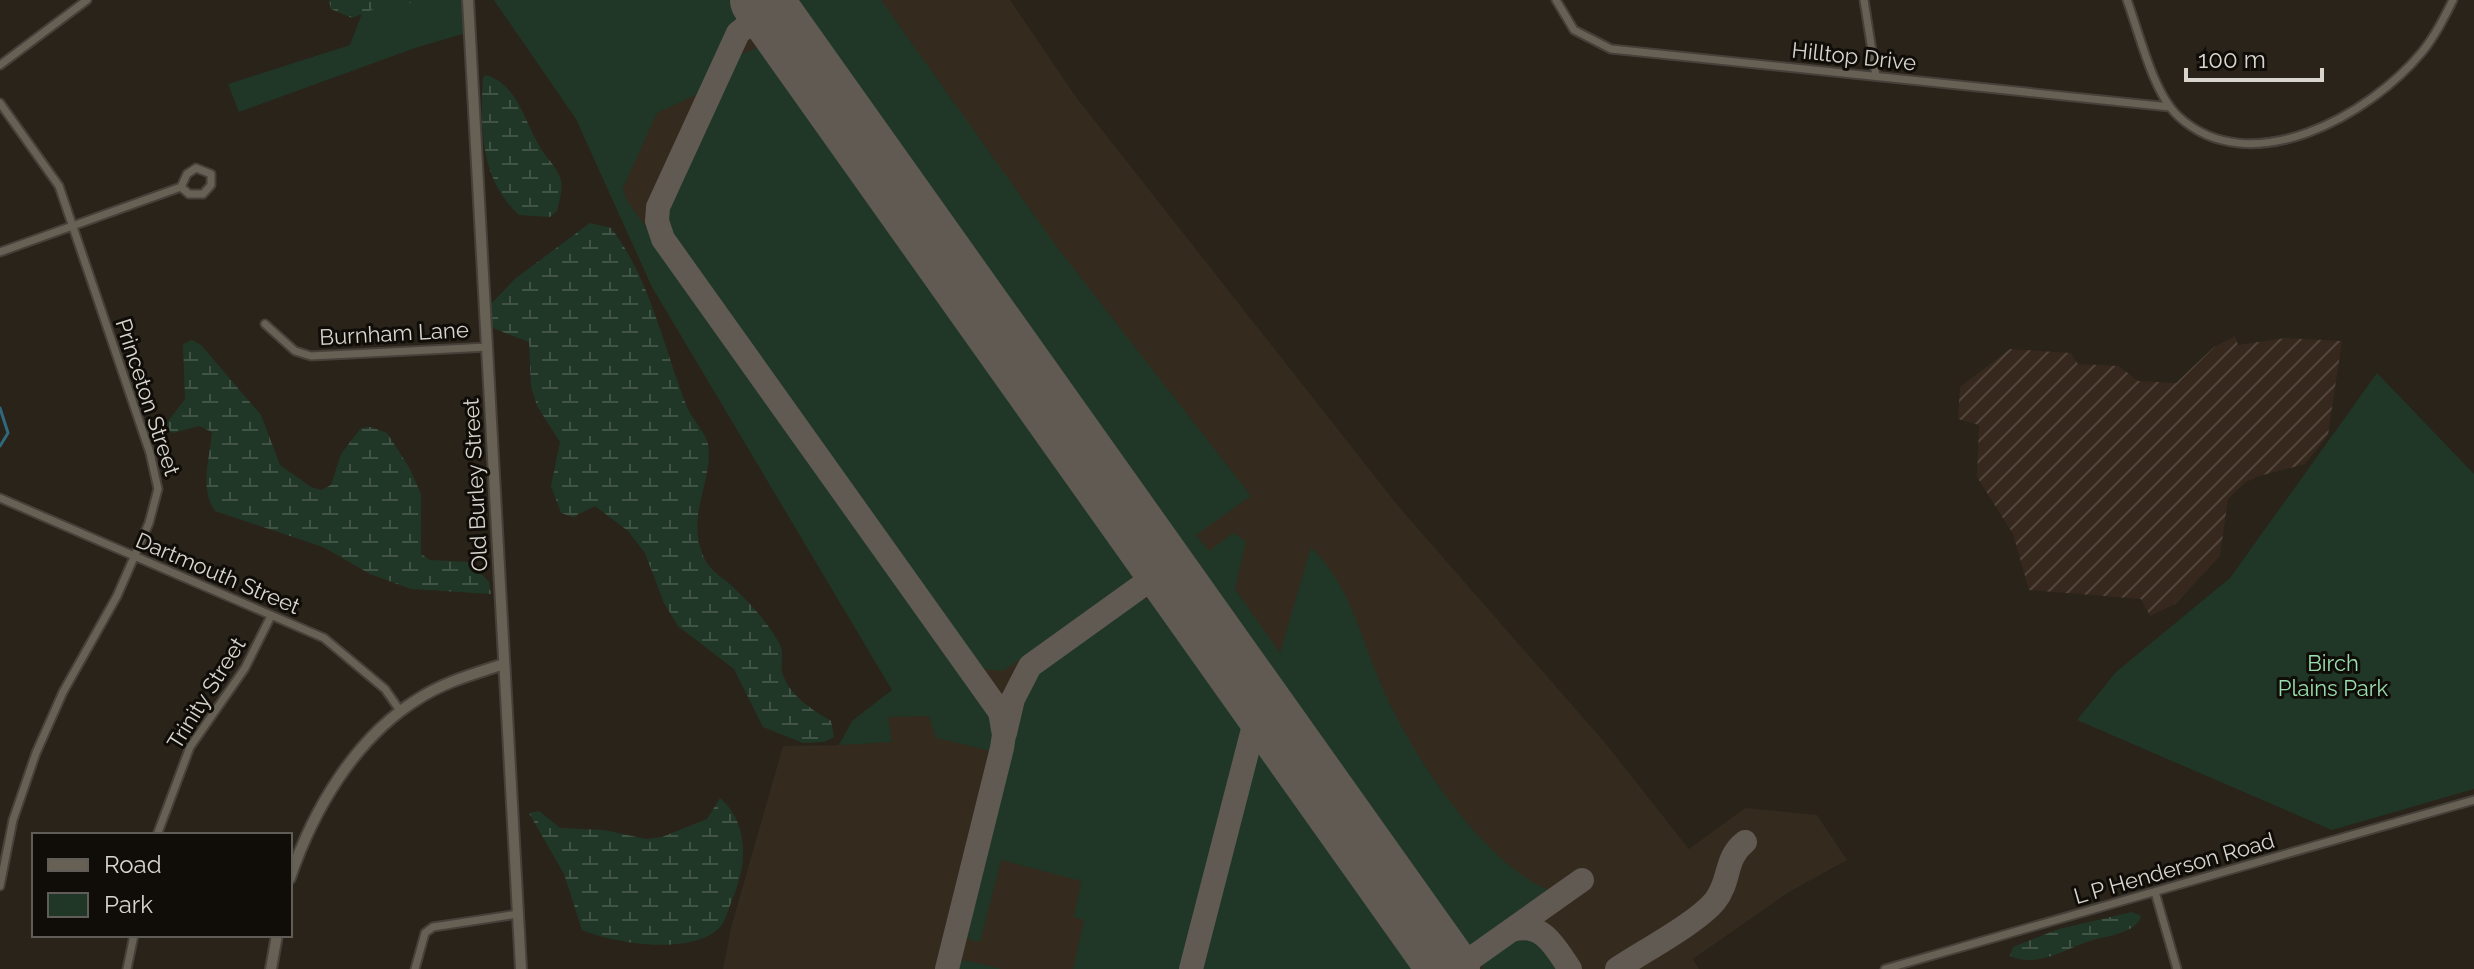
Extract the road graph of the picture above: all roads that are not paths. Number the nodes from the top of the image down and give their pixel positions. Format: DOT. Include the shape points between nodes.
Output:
graph roads {
  1 [pos="87,0"];
  2 [pos="468,0"];
  3 [pos="1556,0"];
  4 [pos="1864,0"];
  5 [pos="2127,0"];
  6 [pos="2453,0"];
  7 [pos="0,65"];
  8 [pos="1876,76"];
  9 [pos="0,103"];
  10 [pos="2170,107"];
  11 [pos="181,187"];
  12 [pos="73,227"];
  13 [pos="0,252"];
  14 [pos="265,324"];
  15 [pos="488,347"];
  16 [pos="0,498"];
  17 [pos="134,557"];
  18 [pos="271,616"];
  19 [pos="504,664"];
  20 [pos="401,712"];
  21 [pos="2474,800"];
  22 [pos="158,833"];
  23 [pos="292,872"];
  24 [pos="0,886"];
  25 [pos="2155,892"];
  26 [pos="518,914"];
  27 [pos="134,937"];
  28 [pos="277,937"];
  29 [pos="127,969"];
  30 [pos="271,969"];
  31 [pos="415,969"];
  32 [pos="521,969"];
  33 [pos="1885,969"];
  34 [pos="2177,969"];
  1 -- 7 [label="street"];
  2 -- 15 [label="main road, Old Burley Street"];
  3 -- 8 [label="street, Hilltop Drive" via="1574,30 1611,49"];
  4 -- 8 [label="street"];
  5 -- 10 [label="street"];
  6 -- 10 [label="street" via="2420,54 2396,77 2350,112 2306,133 2269,145 2230,143 2198,131"];
  8 -- 10 [label="street, Hilltop Drive"];
  9 -- 12 [label="street, Princeton Street" via="59,186"];
  11 -- 11 [label="street" via="192,170 211,174 211,185 203,194 189,194"];
  11 -- 12 [label="street"];
  12 -- 13 [label="street"];
  12 -- 17 [label="street, Princeton Street" via="157,478 157,500"];
  14 -- 15 [label="street, Burnham Lane" via="295,351 311,356"];
  15 -- 19 [label="main road, Old Burley Street"];
  16 -- 17 [label="street, Dartmouth Street"];
  17 -- 18 [label="street, Dartmouth Street"];
  17 -- 24 [label="street, Princeton Street" via="36,753 13,820"];
  18 -- 20 [label="street, Dartmouth Street" via="341,649 385,689"];
  18 -- 22 [label="street, Trinity Street" via="245,668 190,747"];
  19 -- 20 [label="main road" via="449,682"];
  19 -- 26 [label="main road, Old Burley Street"];
  20 -- 23 [label="main road" via="372,738 328,793"];
  21 -- 25 [label="street, L P Henderson Road"];
  25 -- 33 [label="street, L P Henderson Road"];
  25 -- 34 [label="street"];
  26 -- 31 [label="street" via="433,927 425,933"];
  26 -- 32 [label="main road, Old Burley Street"];
  27 -- 29 [label="street"];
  28 -- 30 [label="main road"];
}
